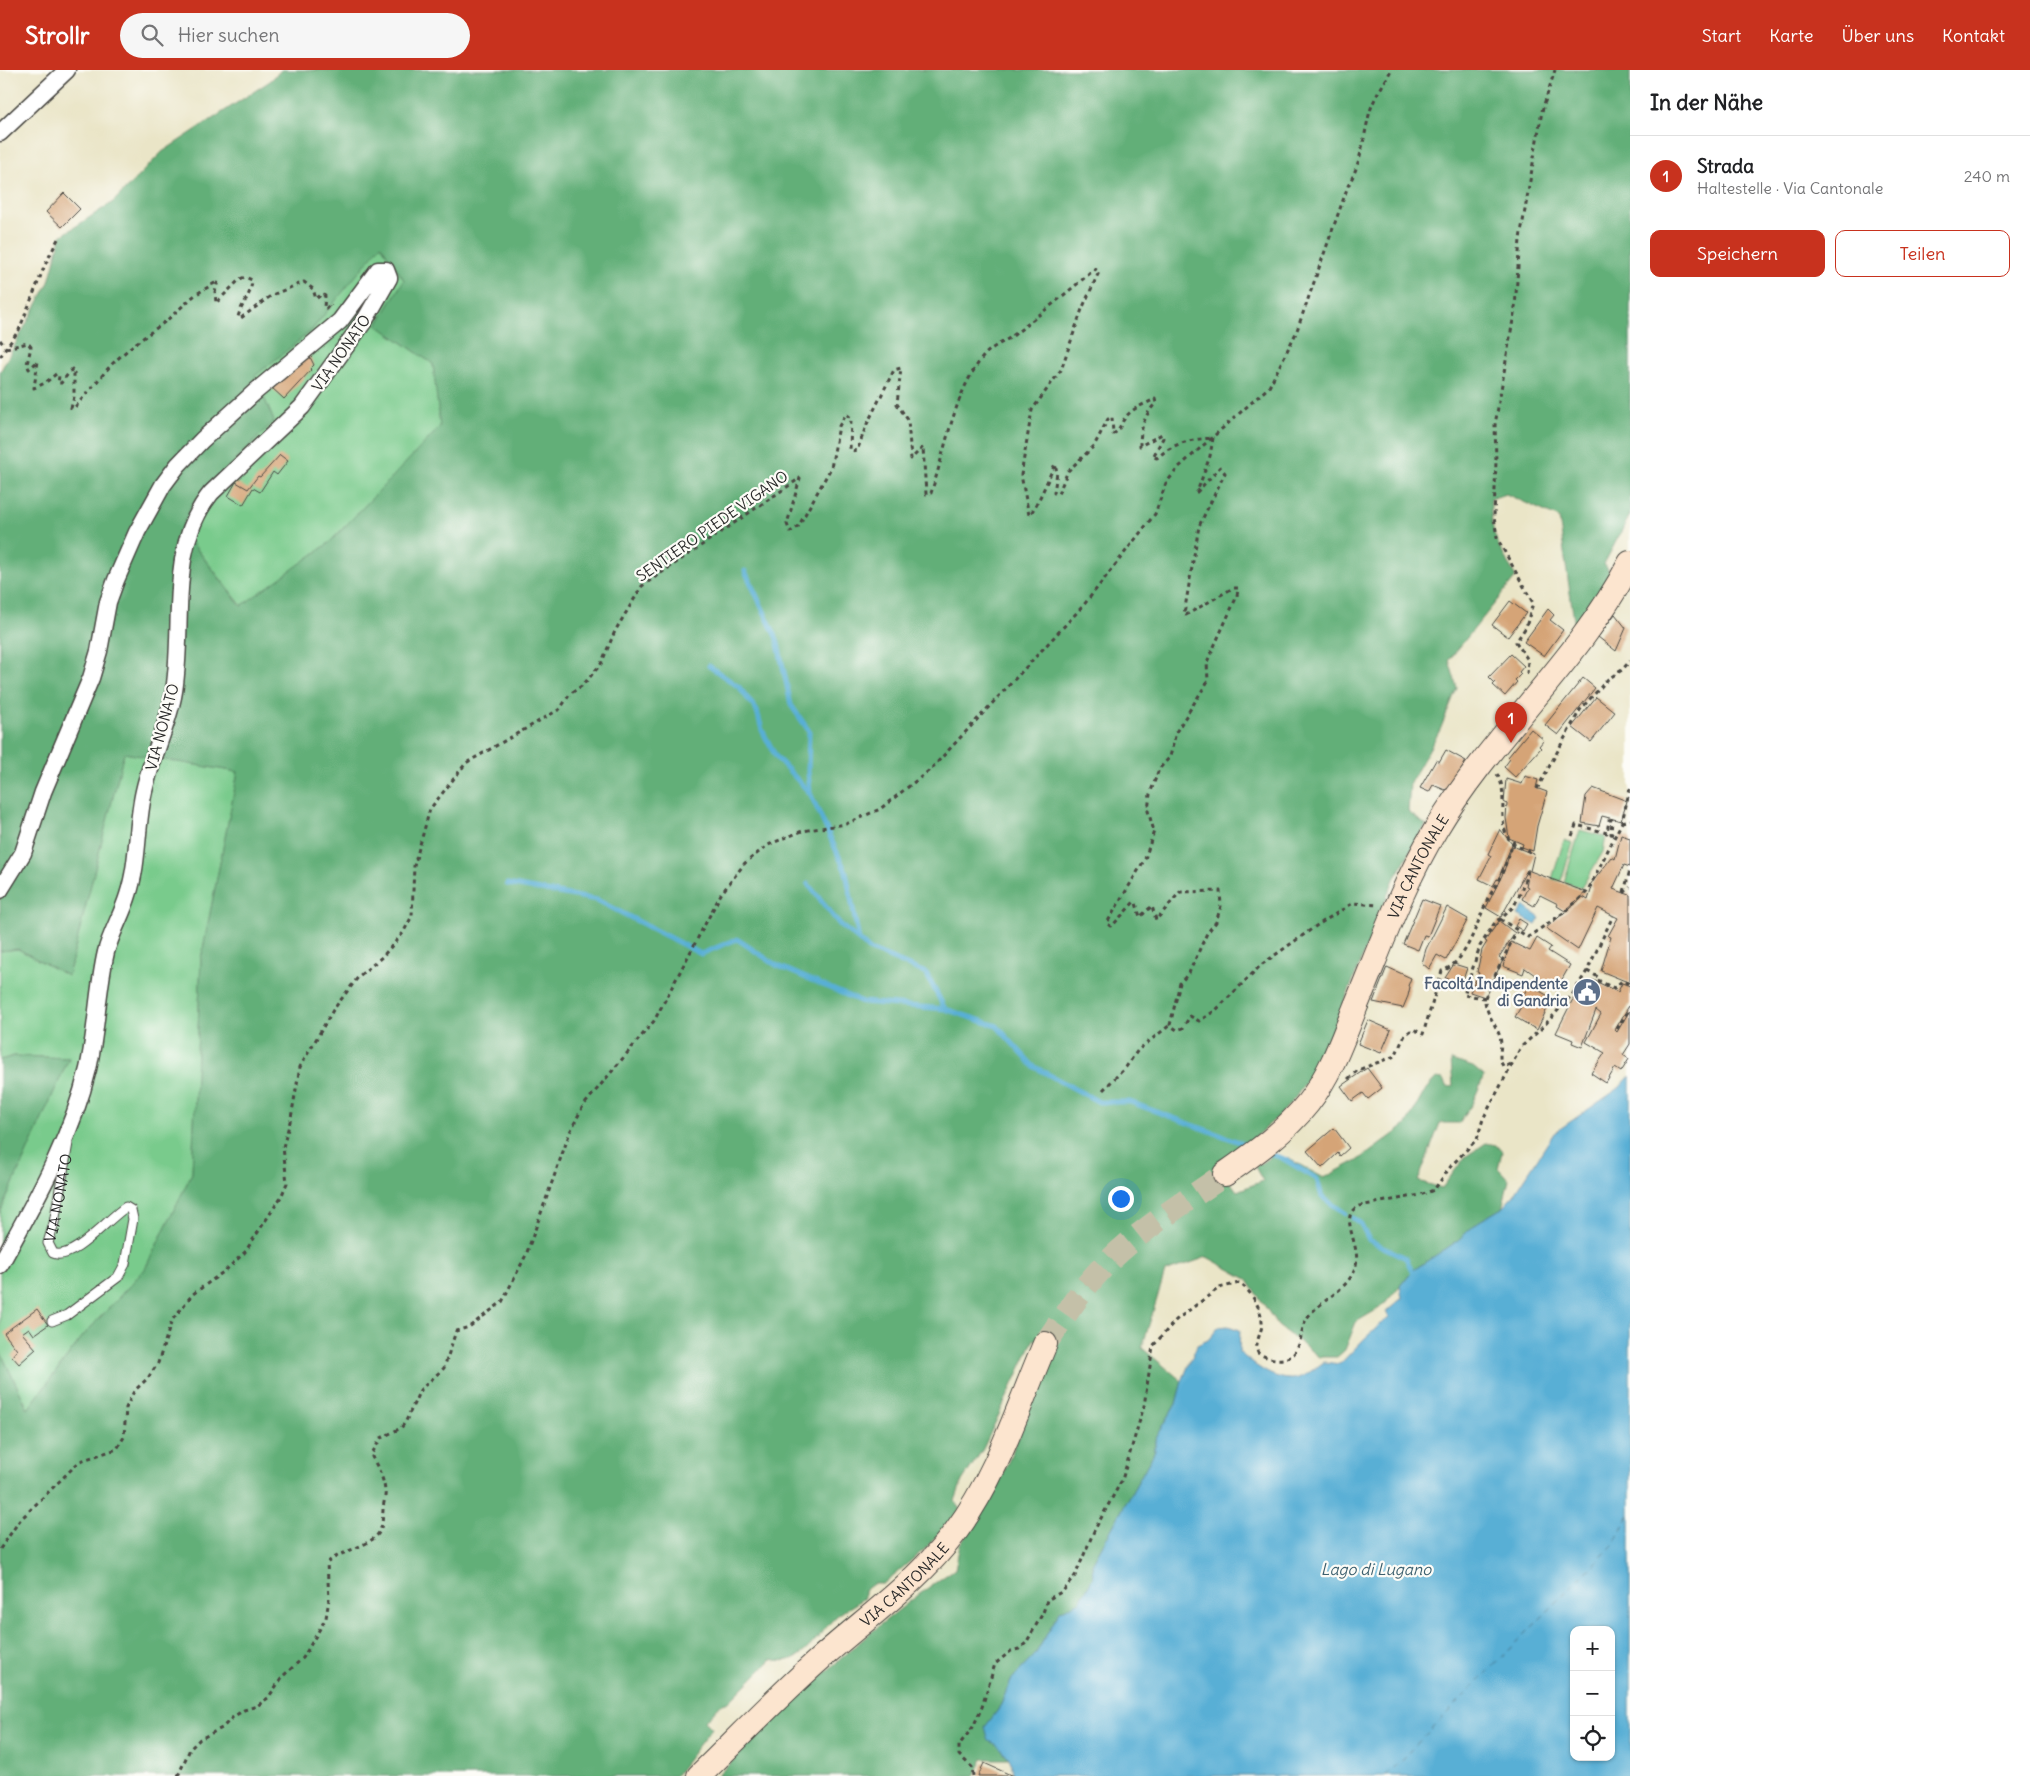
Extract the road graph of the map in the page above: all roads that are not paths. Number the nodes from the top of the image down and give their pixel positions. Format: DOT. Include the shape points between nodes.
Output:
graph roads {
  1 [pos="67,70"];
  2 [pos="0,133"];
  3 [pos="1630,563"];
  4 [pos="0,890"];
  5 [pos="68,1133"];
  6 [pos="1225,1174"];
  7 [pos="0,1265"];
  8 [pos="52,1320"];
  9 [pos="1045,1344"];
  10 [pos="699,1776"];
  1 -- 2 [label="street"];
  3 -- 6 [label="main road, VIA CANTONALE" via="1594,621 1436,828 1406,886 1336,1056 1318,1089 1271,1141"];
  4 -- 5 [label="street, VIA NONATO" via="23,853 43,792 92,678 108,602 116,580 163,485 209,434 332,328 352,307 375,273 381,268 386,270 389,278 379,297 302,407 211,493 200,507 189,531 183,553 178,659 172,698 144,790 133,877 107,951 88,1067"];
  5 -- 7 [label="street, VIA NONATO" via="36,1203"];
  5 -- 8 [label="lane, VIA NONATO" via="67,1153 49,1240 50,1250 57,1255 66,1253 126,1207 131,1210 133,1219 125,1264 118,1277 73,1312"];
  9 -- 10 [label="main road, VIA CANTONALE" via="999,1456 955,1532 916,1577 819,1660"];
}
